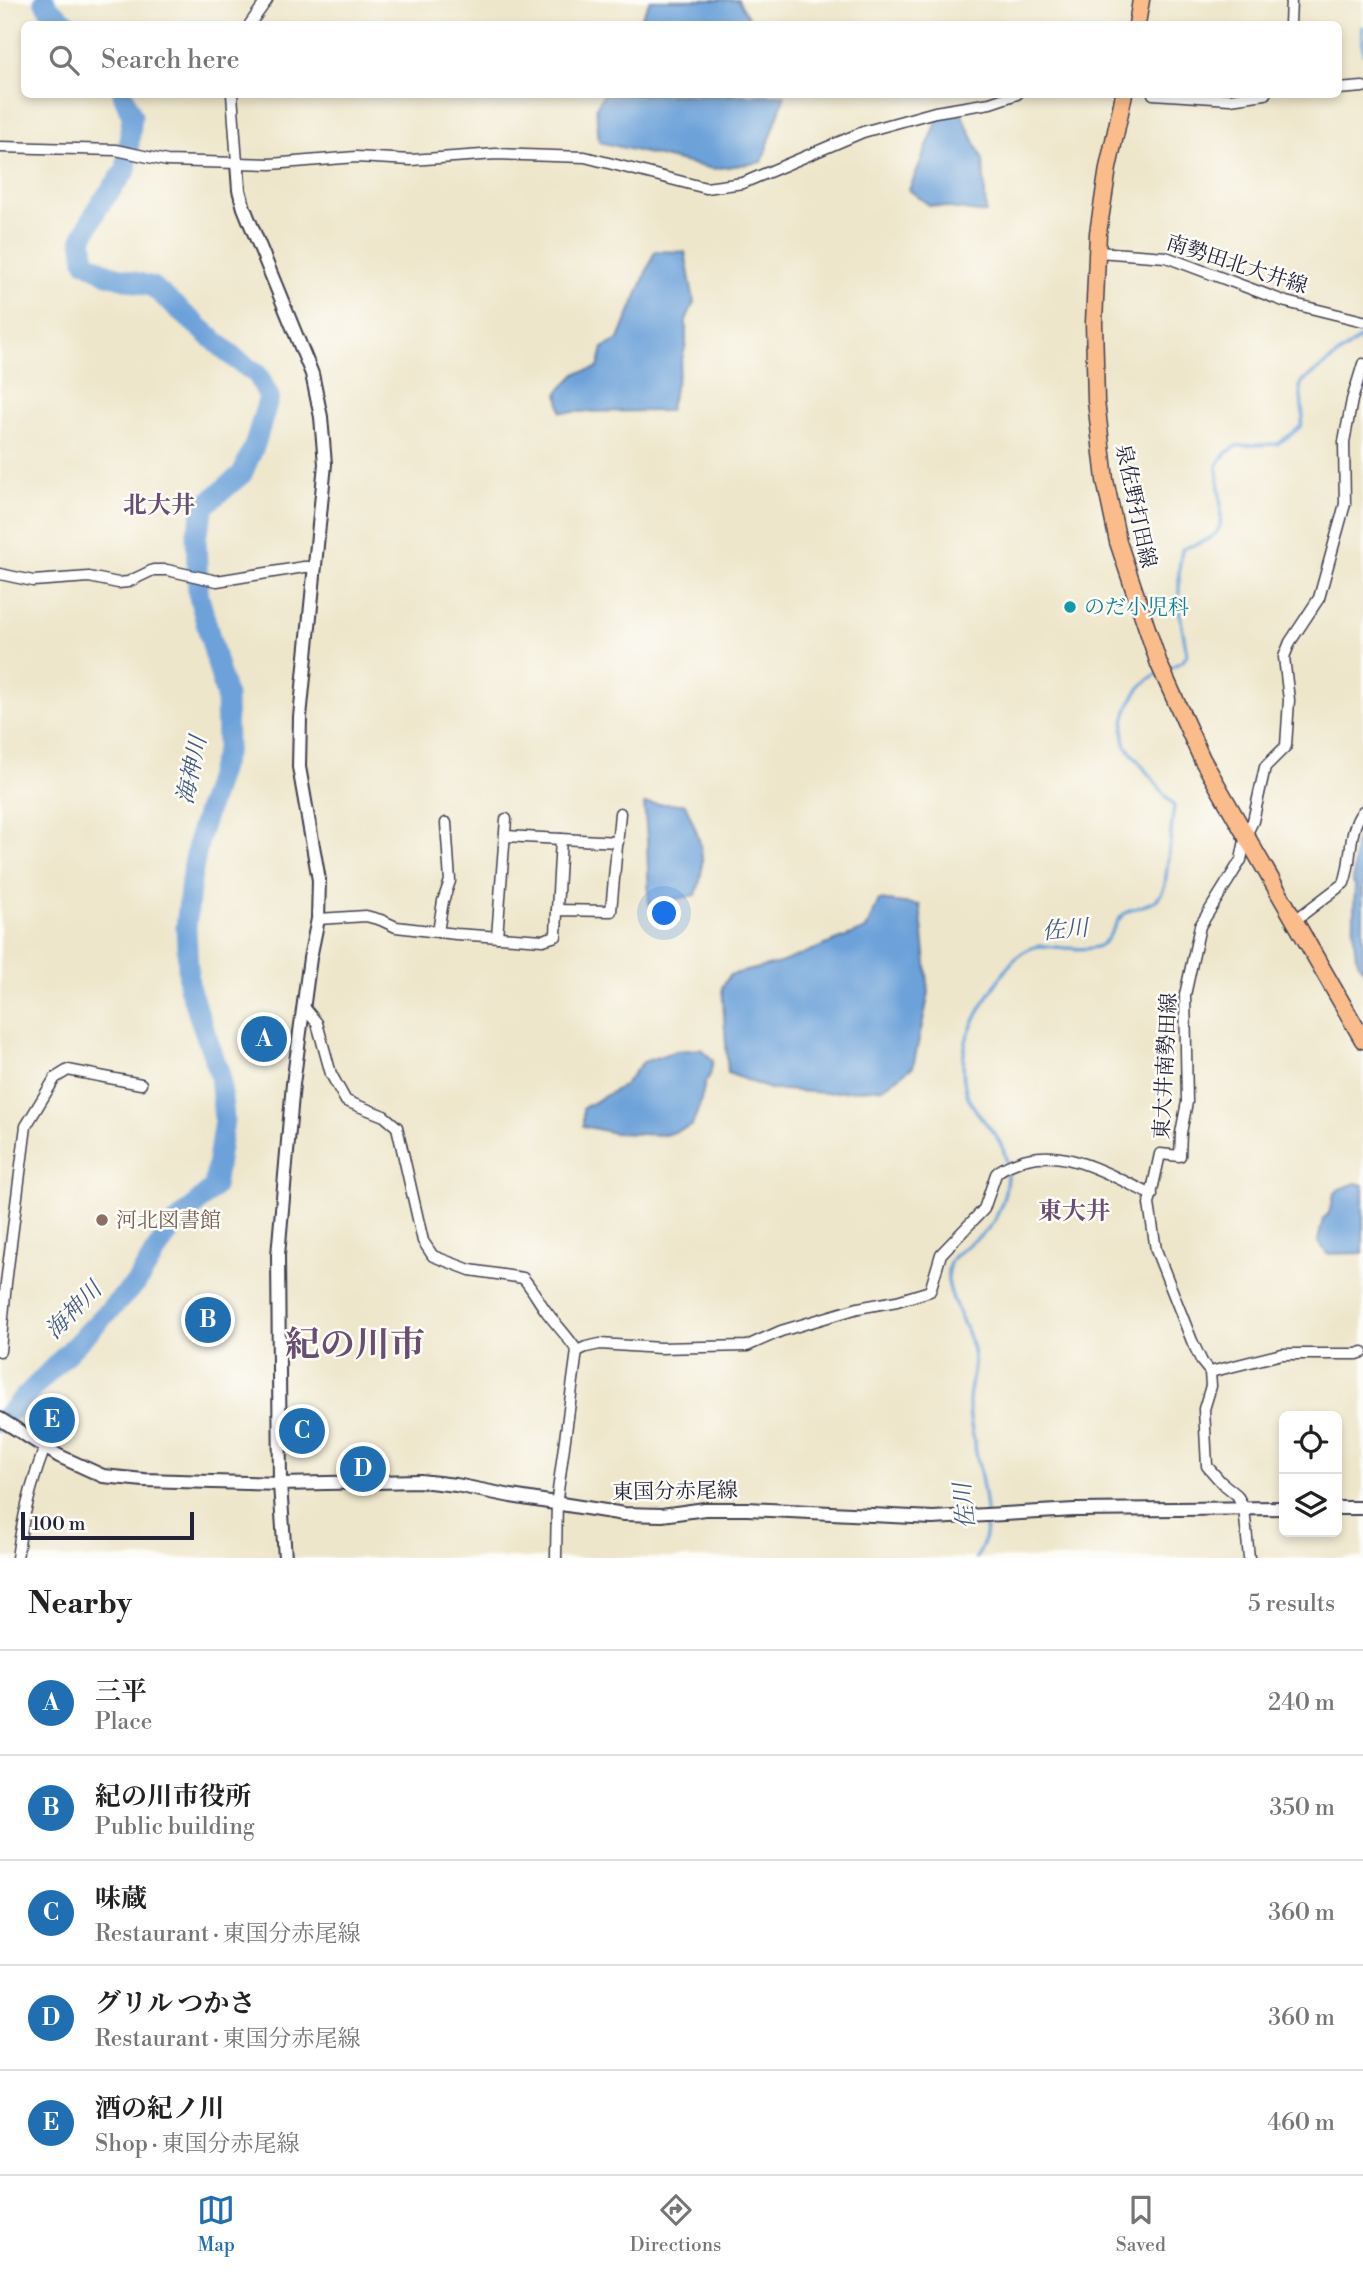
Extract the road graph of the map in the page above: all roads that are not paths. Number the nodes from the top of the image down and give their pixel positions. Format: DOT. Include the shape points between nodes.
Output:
graph roads {
  1 [pos="267,0"];
  2 [pos="1141,0"];
  3 [pos="1290,0"];
  4 [pos="252,21"];
  5 [pos="1138,21"];
  6 [pos="1290,21"];
  7 [pos="1363,88"];
  8 [pos="1342,89"];
  9 [pos="232,98"];
  10 [pos="1005,98"];
  11 [pos="1123,98"];
  12 [pos="1215,98"];
  13 [pos="1237,98"];
  14 [pos="0,146"];
  15 [pos="237,163"];
  16 [pos="1098,252"];
  17 [pos="1363,321"];
  18 [pos="1363,363"];
  19 [pos="316,567"];
  20 [pos="0,574"];
  21 [pos="1363,811"];
  22 [pos="620,813"];
  23 [pos="506,819"];
  24 [pos="446,823"];
  25 [pos="1246,835"];
  26 [pos="505,836"];
  27 [pos="561,839"];
  28 [pos="618,842"];
  29 [pos="557,910"];
  30 [pos="318,919"];
  31 [pos="1294,921"];
  32 [pos="438,932"];
  33 [pos="497,937"];
  34 [pos="303,1006"];
  35 [pos="1363,1040"];
  36 [pos="141,1084"];
  37 [pos="1152,1195"];
  38 [pos="0,1351"];
  39 [pos="577,1351"];
  40 [pos="1363,1352"];
  41 [pos="1210,1371"];
  42 [pos="0,1419"];
  43 [pos="45,1447"];
  44 [pos="280,1484"];
  45 [pos="557,1503"];
  46 [pos="1244,1508"];
  47 [pos="1279,1508"];
  48 [pos="1342,1508"];
  49 [pos="1363,1508"];
  50 [pos="16,1558"];
  51 [pos="285,1558"];
  52 [pos="556,1558"];
  53 [pos="1249,1558"];
  1 -- 4 [label="street"];
  2 -- 5 [label="main road"];
  3 -- 6 [label="street"];
  7 -- 8 [label="street"];
  9 -- 15 [label="street"];
  10 -- 15 [label="street" via="863,132 743,183 706,188 584,157 496,153 411,160 356,157"];
  11 -- 16 [label="main road, 泉佐野打田線" via="1108,168"];
  12 -- 13 [label="street"];
  14 -- 15 [label="street" via="116,150 167,161"];
  15 -- 19 [label="street" via="244,208 312,374 321,418 325,464"];
  16 -- 17 [label="street, 南勢田北大井線" via="1166,257 1286,302"];
  16 -- 25 [label="main road, 泉佐野打田線" via="1096,401 1118,541 1166,681 1202,759"];
  18 -- 25 [label="street, 東大井南勢田線" via="1344,443 1345,504 1319,598 1284,657 1289,700 1286,746 1265,767"];
  19 -- 20 [label="street" via="209,581 167,570 153,570 118,583 89,577 33,580"];
  19 -- 30 [label="street" via="299,767 319,880"];
  21 -- 31 [label="street" via="1353,832 1344,883"];
  22 -- 28 [label="street"];
  23 -- 26 [label="street"];
  24 -- 32 [label="street" via="450,881"];
  25 -- 31 [label="main road, 泉佐野打田線"];
  25 -- 37 [label="street, 東大井南勢田線" via="1241,860 1200,926 1185,995 1187,1102 1180,1156 1160,1154"];
  26 -- 27 [label="street"];
  26 -- 33 [label="street"];
  27 -- 28 [label="street"];
  27 -- 29 [label="street"];
  28 -- 29 [label="street" via="611,911"];
  29 -- 33 [label="street" via="556,936 543,940"];
  30 -- 32 [label="street" via="366,916 396,927"];
  30 -- 34 [label="street"];
  31 -- 35 [label="main road, 泉佐野打田線"];
  32 -- 33 [label="street"];
  34 -- 39 [label="street" via="317,1023 331,1074 346,1101 384,1116 397,1127 423,1241 433,1256 470,1270 523,1278"];
  34 -- 44 [label="street" via="278,1255"];
  36 -- 38 [label="street" via="68,1070 55,1078 26,1126"];
  37 -- 39 [label="street" via="1077,1161 1025,1158 1000,1170 984,1209 941,1254 930,1291 781,1331 747,1346 660,1349 600,1344"];
  37 -- 41 [label="street, 東大井南勢田線" via="1149,1205 1156,1250 1192,1341"];
  39 -- 45 [label="street"];
  40 -- 41 [label="street" via="1282,1354"];
  41 -- 46 [label="street" via="1204,1409 1207,1466"];
  42 -- 43 [label="street, 東国分赤尾線"];
  43 -- 44 [label="street, 東国分赤尾線" via="103,1476"];
  43 -- 50 [label="street" via="28,1495"];
  44 -- 45 [label="street, 東国分赤尾線" via="420,1481"];
  44 -- 51 [label="street"];
  45 -- 46 [label="street, 東国分赤尾線" via="624,1514 747,1509 897,1518"];
  45 -- 52 [label="street"];
  46 -- 47 [label="street, 東国分赤尾線"];
  46 -- 53 [label="street"];
  48 -- 49 [label="street"];
}
